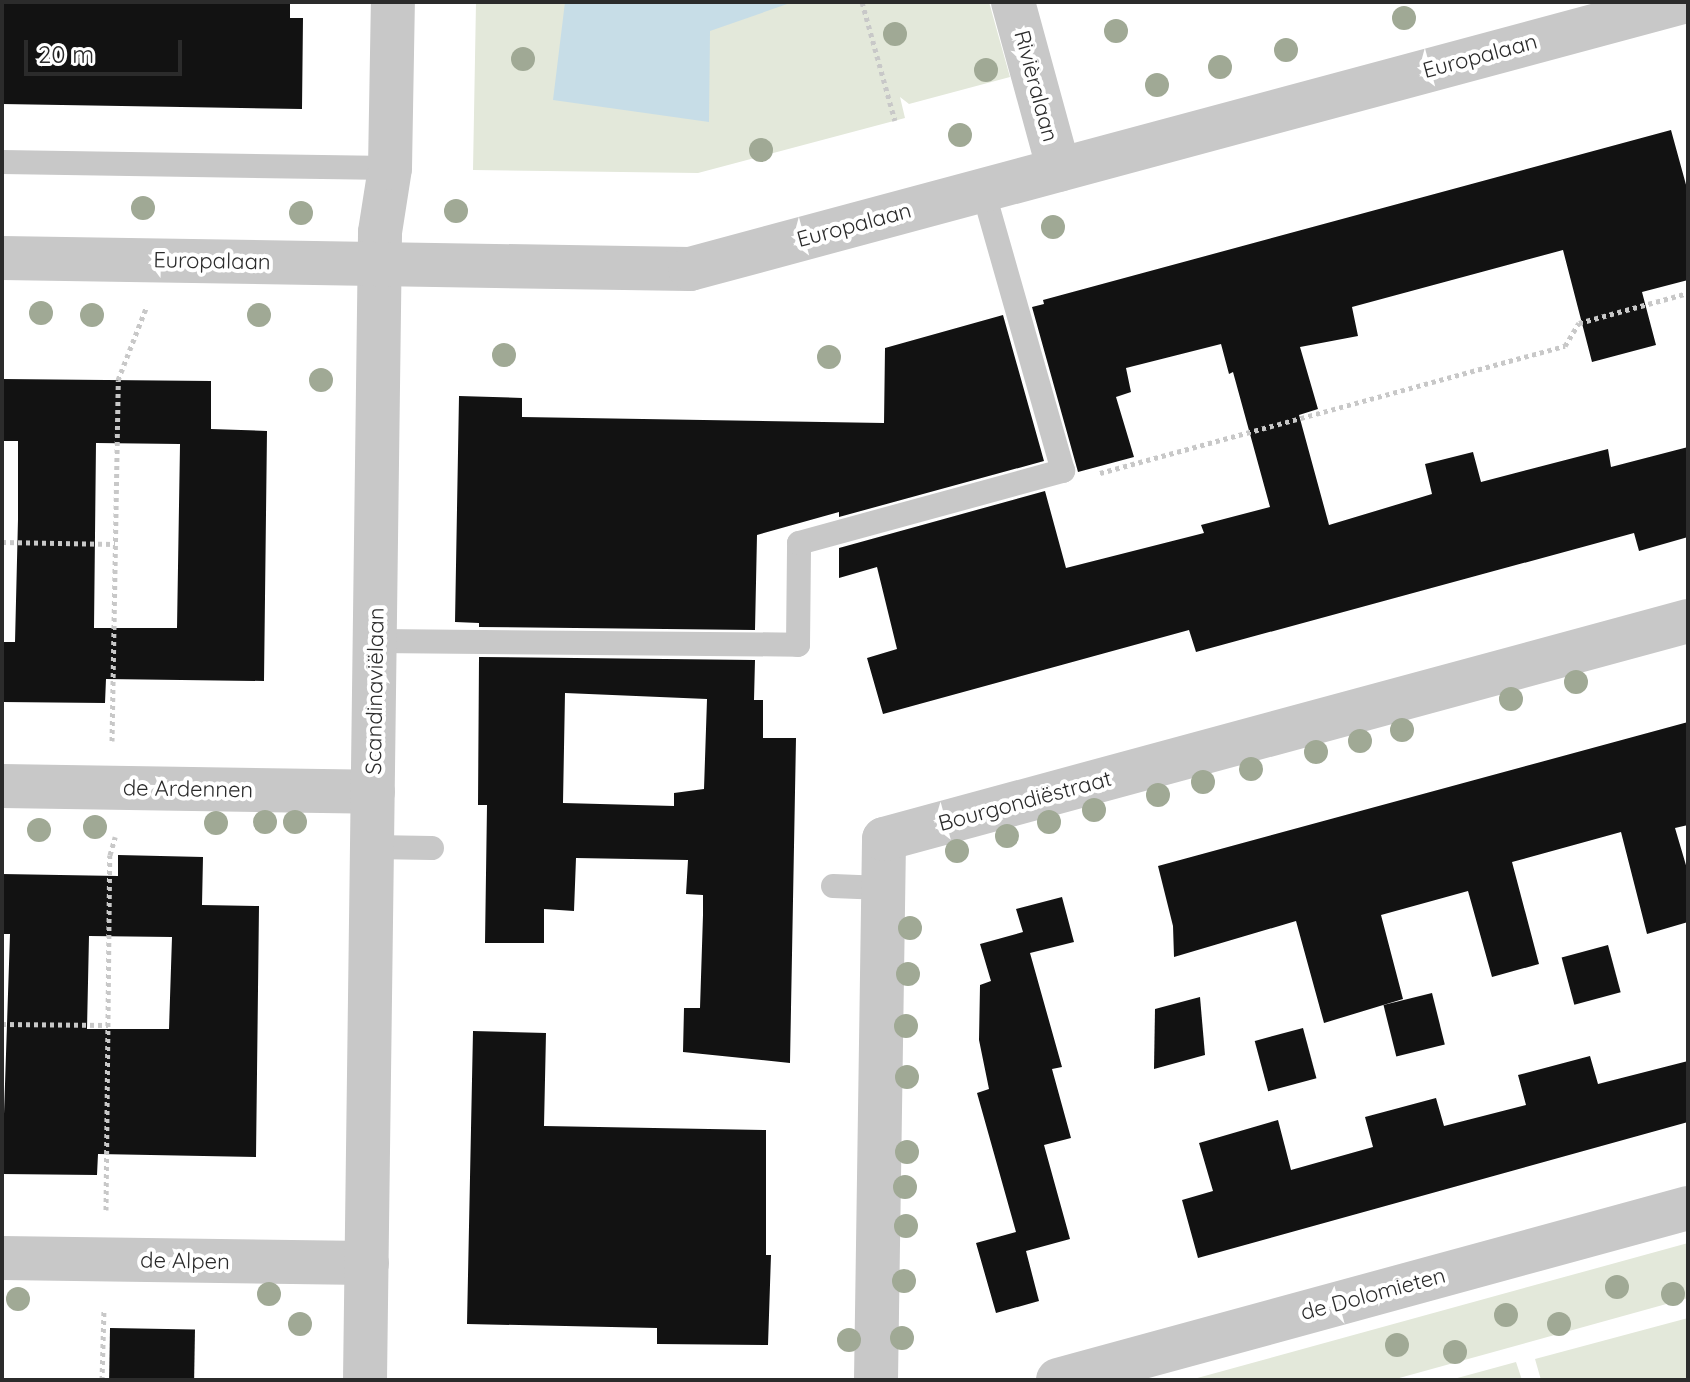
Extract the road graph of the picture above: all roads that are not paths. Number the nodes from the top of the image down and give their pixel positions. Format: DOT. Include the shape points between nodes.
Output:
graph roads {
  1 [pos="393,2"];
  2 [pos="1013,2"];
  3 [pos="1683,2"];
  4 [pos="2,162"];
  5 [pos="390,168"];
  6 [pos="1059,170"];
  7 [pos="983,190"];
  8 [pos="2,258"];
  9 [pos="380,263"];
  10 [pos="1688,621"];
  11 [pos="376,641"];
  12 [pos="2,786"];
  13 [pos="373,792"];
  14 [pos="373,847"];
  15 [pos="432,848"];
  16 [pos="833,886"];
  17 [pos="883,888"];
  18 [pos="1688,1208"];
  19 [pos="2,1258"];
  20 [pos="367,1263"];
  21 [pos="365,1380"];
  22 [pos="876,1380"];
  23 [pos="1058,1380"];
  1 -- 5 [label="street, Scandinaviëlaan"];
  2 -- 6 [label="street, Rivièralaan"];
  3 -- 6 [label="street, Europalaan"];
  4 -- 5 [label="lane"];
  5 -- 9 [label="street, Scandinaviëlaan"];
  6 -- 7 [label="street, Europalaan"];
  7 -- 9 [label="street, Europalaan" via="690,269"];
  7 -- 11 [label="lane" via="1063,471 799,543 798,645"];
  8 -- 9 [label="street, Europalaan"];
  9 -- 11 [label="street, Scandinaviëlaan"];
  10 -- 17 [label="street, Bourgondiëstraat" via="884,839"];
  11 -- 13 [label="street, Scandinaviëlaan"];
  12 -- 13 [label="street, de Ardennen"];
  13 -- 14 [label="street, Scandinaviëlaan"];
  14 -- 15 [label="lane"];
  14 -- 20 [label="street, Scandinaviëlaan"];
  16 -- 17 [label="lane"];
  17 -- 22 [label="street, Bourgondiëstraat"];
  18 -- 23 [label="street, de Dolomieten"];
  19 -- 20 [label="street, de Alpen"];
  20 -- 21 [label="street, Scandinaviëlaan"];
}
